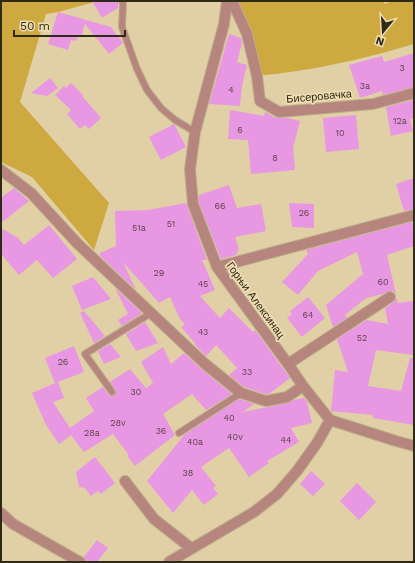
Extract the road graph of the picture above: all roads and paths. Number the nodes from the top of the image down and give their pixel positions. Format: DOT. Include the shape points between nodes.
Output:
graph roads {
  1 [pos="122,1"];
  2 [pos="226,1"];
  3 [pos="232,1"];
  4 [pos="414,93"];
  5 [pos="195,132"];
  6 [pos="1,170"];
  7 [pos="414,215"];
  8 [pos="217,267"];
  9 [pos="390,297"];
  10 [pos="151,313"];
  11 [pos="288,364"];
  12 [pos="303,386"];
  13 [pos="112,392"];
  14 [pos="241,393"];
  15 [pos="330,420"];
  16 [pos="179,433"];
  17 [pos="414,446"];
  18 [pos="125,481"];
  19 [pos="1,513"];
  20 [pos="191,548"];
  21 [pos="80,562"];
  22 [pos="169,562"];
  1 -- 5 [label="lane" via="122,27 147,90 161,108"];
  2 -- 5 [label="street, Горњи Алексинац" via="224,24"];
  3 -- 4 [label="street, Бисеровачка" via="247,34 260,101 279,112 373,104"];
  5 -- 8 [label="street, Горњи Алексинац" via="190,169 193,204"];
  6 -- 10 [label="street" via="31,192 77,243"];
  7 -- 8 [label="street"];
  8 -- 11 [label="street, Горњи Алексинац"];
  9 -- 11 [label="street"];
  10 -- 13 [label="lane" via="85,354"];
  10 -- 14 [label="street" via="204,363"];
  11 -- 12 [label="street, Горњи Алексинац"];
  12 -- 14 [label="street" via="287,398 266,401"];
  12 -- 15 [label="street, Горњи Алексинац"];
  14 -- 16 [label="lane"];
  15 -- 17 [label="street"];
  15 -- 20 [label="street" via="317,444 277,494 254,512"];
  18 -- 20 [label="street" via="154,519"];
  19 -- 21 [label="street" via="13,524"];
  20 -- 22 [label="street"];
}
